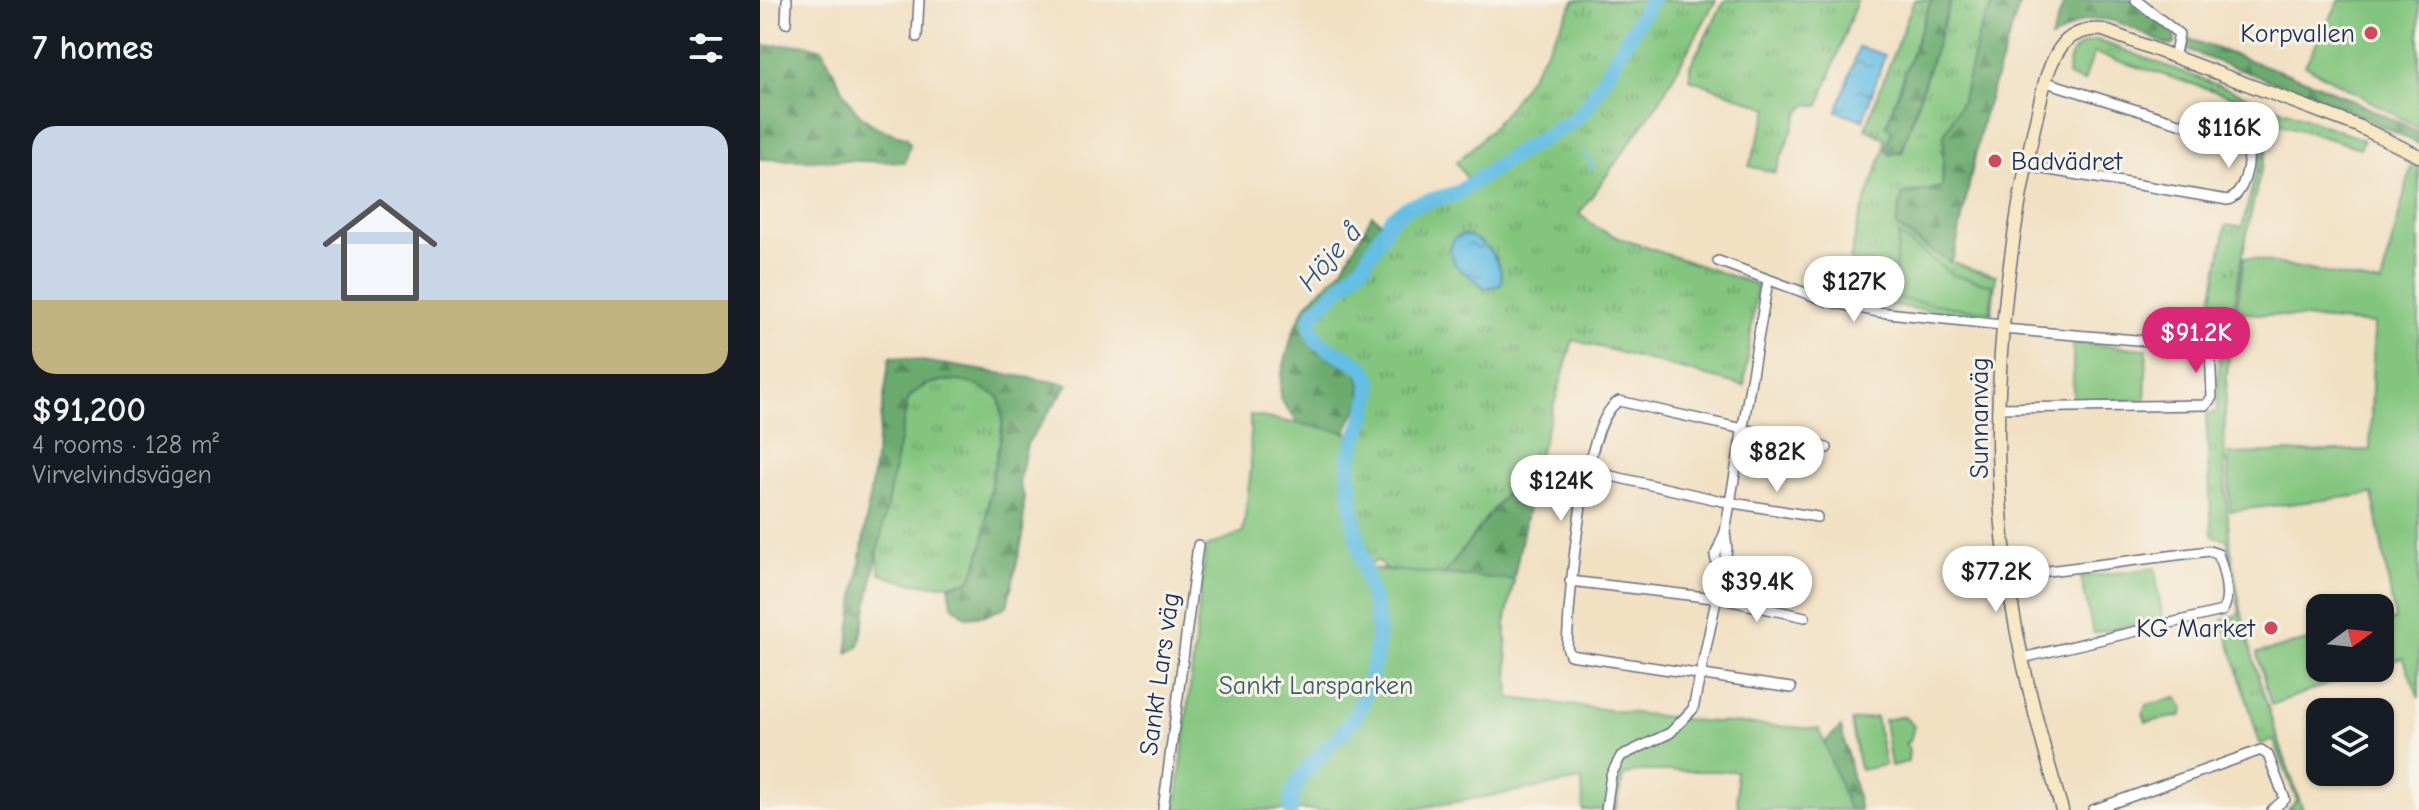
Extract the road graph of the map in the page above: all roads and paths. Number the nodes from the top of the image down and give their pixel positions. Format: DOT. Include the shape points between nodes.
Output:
graph roads {
  1 [pos="787,0"];
  2 [pos="919,0"];
  3 [pos="2136,0"];
  4 [pos="786,23"];
  5 [pos="917,37"];
  6 [pos="2174,58"];
  7 [pos="2046,82"];
  8 [pos="2419,156"];
  9 [pos="2026,166"];
  10 [pos="1718,261"];
  11 [pos="1768,281"];
  12 [pos="2002,327"];
  13 [pos="1999,408"];
  14 [pos="1744,429"];
  15 [pos="1827,448"];
  16 [pos="1589,471"];
  17 [pos="1731,503"];
  18 [pos="1817,517"];
  19 [pos="1198,545"];
  20 [pos="2008,576"];
  21 [pos="1570,581"];
  22 [pos="1715,598"];
  23 [pos="1805,617"];
  24 [pos="2022,658"];
  25 [pos="1701,675"];
  26 [pos="1791,688"];
  27 [pos="1163,810"];
  28 [pos="1606,810"];
  29 [pos="2062,810"];
  30 [pos="2093,810"];
  31 [pos="2272,810"];
  1 -- 4 [label="street"];
  2 -- 5 [label="street"];
  3 -- 6 [label="street" via="2179,34"];
  6 -- 7 [label="street, Sunnanväg" via="2103,30 2076,34 2065,42"];
  6 -- 8 [label="street" via="2358,126"];
  7 -- 9 [label="street, Sunnanväg"];
  7 -- 9 [label="street" via="2234,140 2247,148 2249,158 2238,194 2228,200"];
  9 -- 12 [label="street, Sunnanväg"];
  10 -- 11 [label="street"];
  11 -- 12 [label="street" via="1878,312"];
  11 -- 14 [label="street"];
  12 -- 13 [label="street, Sunnanväg"];
  12 -- 13 [label="street" via="2210,346 2212,397 2206,405"];
  13 -- 20 [label="street, Sunnanväg"];
  14 -- 15 [label="street"];
  14 -- 16 [label="street" via="1619,401 1607,414"];
  14 -- 17 [label="street"];
  16 -- 17 [label="street"];
  16 -- 21 [label="street"];
  17 -- 18 [label="street"];
  17 -- 22 [label="street"];
  19 -- 27 [label="street, Sankt Lars väg"];
  20 -- 24 [label="street, Sunnanväg"];
  20 -- 24 [label="street" via="2209,551 2218,554 2221,564 2227,602 2222,611"];
  21 -- 22 [label="street"];
  21 -- 25 [label="street" via="1570,655"];
  22 -- 23 [label="street"];
  22 -- 25 [label="street"];
  24 -- 29 [label="street, Sunnanväg"];
  25 -- 26 [label="street"];
  25 -- 28 [label="street" via="1688,718 1670,733 1621,756"];
  30 -- 31 [label="street" via="2261,750 2272,761 2285,799"];
}
